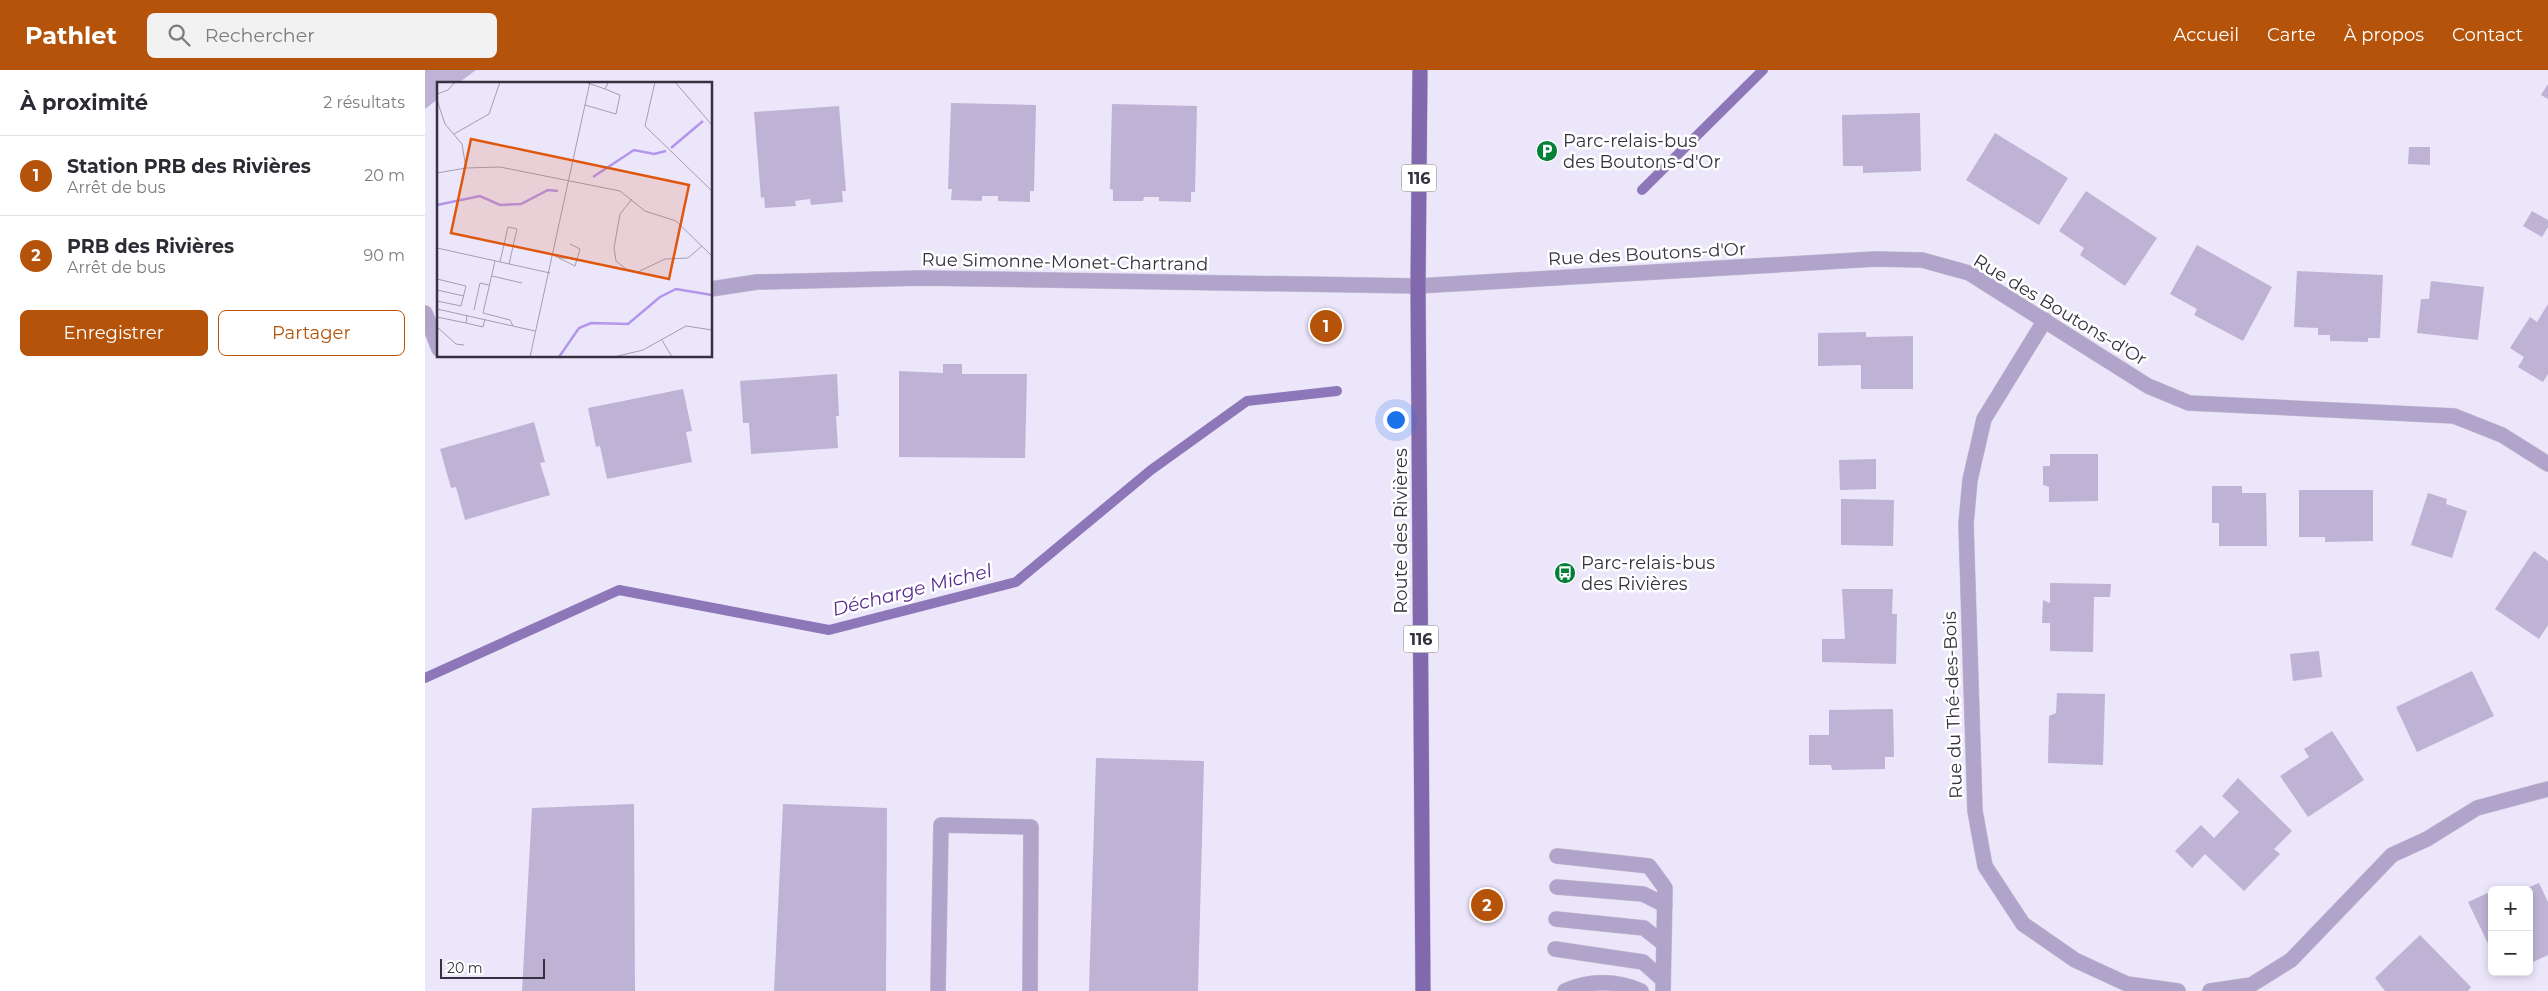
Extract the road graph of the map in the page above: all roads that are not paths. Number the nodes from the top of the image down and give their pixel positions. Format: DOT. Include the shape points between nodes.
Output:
graph roads {
  1 [pos="1420,70"];
  2 [pos="1418,286"];
  3 [pos="713,289"];
  4 [pos="425,313"];
  5 [pos="2045,320"];
  6 [pos="437,344"];
  7 [pos="437,350"];
  8 [pos="425,355"];
  9 [pos="2548,464"];
  10 [pos="2548,789"];
  11 [pos="1557,856"];
  12 [pos="1557,887"];
  13 [pos="1665,905"];
  14 [pos="1556,918"];
  15 [pos="1664,944"];
  16 [pos="1555,949"];
  17 [pos="1663,986"];
  18 [pos="938,991"];
  19 [pos="1030,991"];
  20 [pos="1423,991"];
  21 [pos="1565,991"];
  22 [pos="1641,991"];
  23 [pos="2178,991"];
  24 [pos="2210,991"];
  1 -- 2 [label="main road, Route des Rivières / 116"];
  2 -- 3 [label="street, Rue Simonne-Monet-Chartrand" via="923,278 757,282"];
  2 -- 5 [label="street, Rue des Boutons-d'Or" via="1865,260 1923,260 1969,273"];
  2 -- 20 [label="main road, Route des Rivières / 116"];
  4 -- 6 [label="street"];
  5 -- 9 [label="street, Rue des Boutons-d'Or" via="2148,386 2189,403 2454,416 2502,435"];
  5 -- 23 [label="street, Rue du Thé-des-Bois" via="1984,419 1970,480 1966,524 1975,811 1983,857 1985,866 2023,924 2075,960 2127,984"];
  7 -- 8 [label="street"];
  10 -- 24 [label="street" via="2477,808 2392,856 2291,960 2251,984"];
  11 -- 13 [label="street" via="1649,866 1665,888"];
  12 -- 13 [label="street" via="1643,894"];
  13 -- 15 [label="street"];
  14 -- 15 [label="street" via="1644,928"];
  15 -- 17 [label="street"];
  16 -- 17 [label="street" via="1643,962"];
  18 -- 19 [label="street" via="941,825 1031,827"];
  21 -- 22 [label="street" via="1576,985 1602,982"];
}
